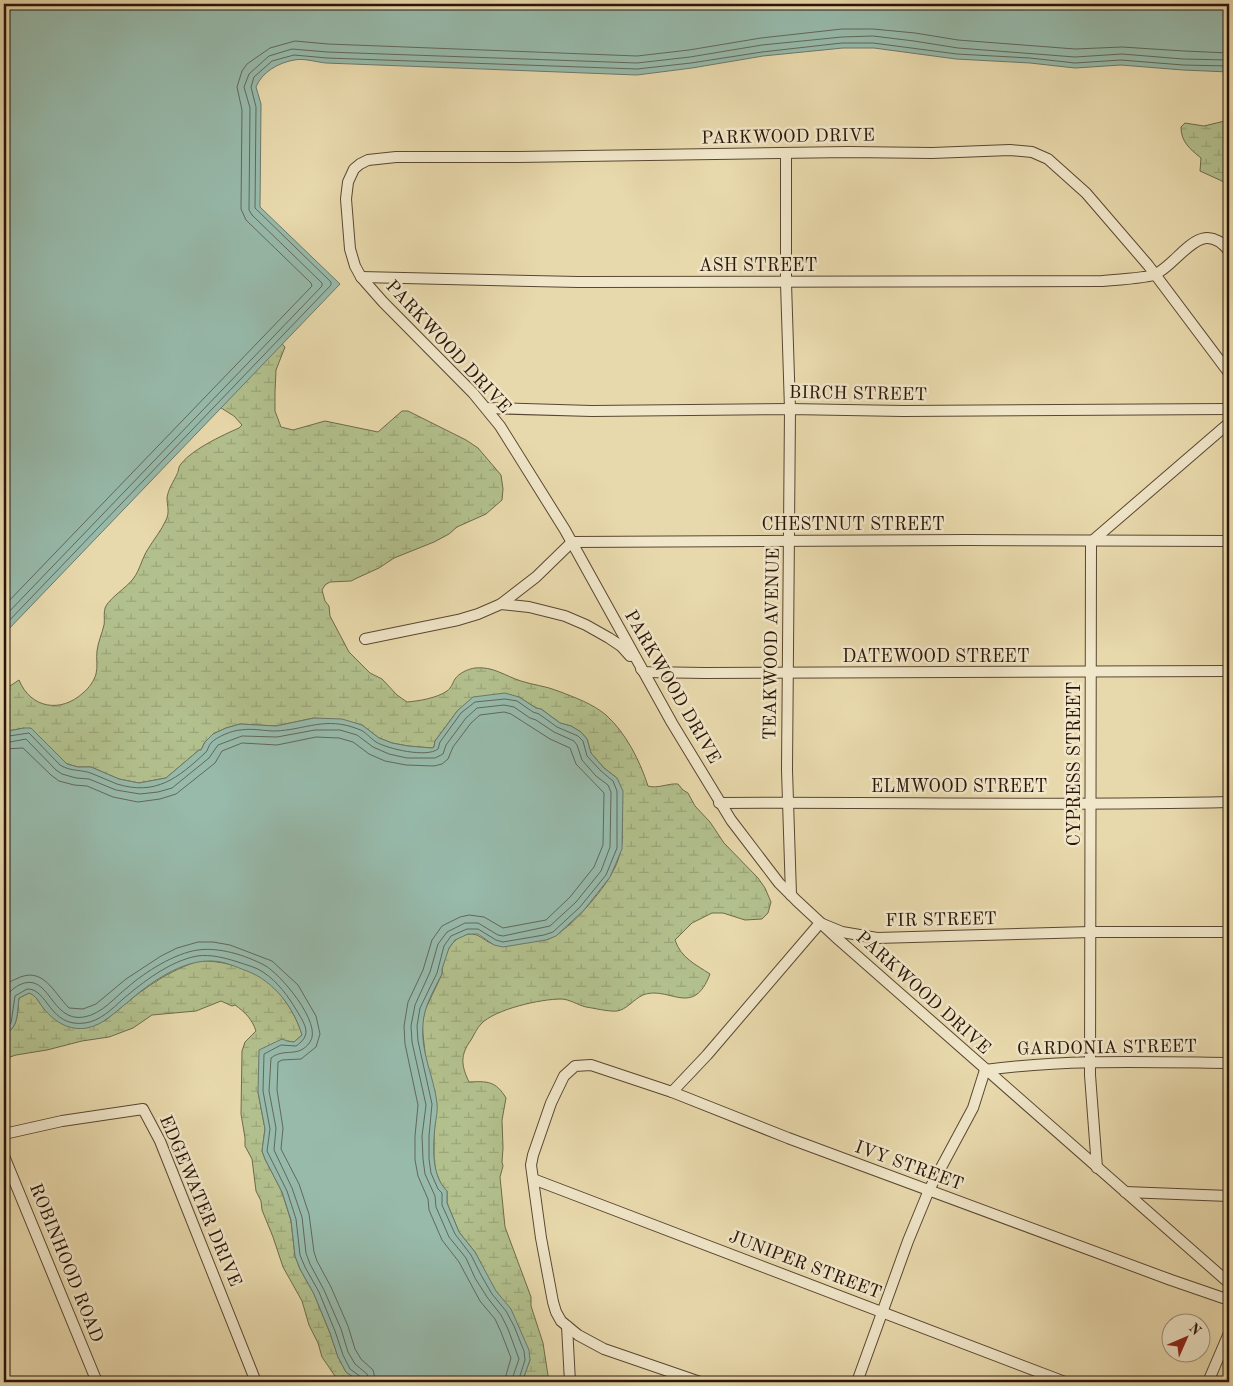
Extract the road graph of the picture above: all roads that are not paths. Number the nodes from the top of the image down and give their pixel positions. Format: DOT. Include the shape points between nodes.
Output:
graph roads {
  1 [pos="786,153"];
  2 [pos="1229,251"];
  3 [pos="1156,275"];
  4 [pos="361,276"];
  5 [pos="786,283"];
  6 [pos="1229,372"];
  7 [pos="486,408"];
  8 [pos="790,409"];
  9 [pos="1229,409"];
  10 [pos="1229,423"];
  11 [pos="790,541"];
  12 [pos="1229,541"];
  13 [pos="572,542"];
  14 [pos="1091,542"];
  15 [pos="501,604"];
  16 [pos="365,639"];
  17 [pos="1229,671"];
  18 [pos="644,672"];
  19 [pos="787,673"];
  20 [pos="1091,673"];
  21 [pos="788,802"];
  22 [pos="1229,802"];
  23 [pos="719,803"];
  24 [pos="1090,805"];
  25 [pos="791,895"];
  26 [pos="820,923"];
  27 [pos="1091,932"];
  28 [pos="1229,932"];
  29 [pos="1090,1063"];
  30 [pos="1229,1063"];
  31 [pos="985,1070"];
  32 [pos="672,1092"];
  33 [pos="4,1134"];
  34 [pos="4,1156"];
  35 [pos="1097,1168"];
  36 [pos="533,1179"];
  37 [pos="929,1190"];
  38 [pos="1125,1192"];
  39 [pos="1229,1196"];
  40 [pos="1229,1284"];
  41 [pos="1229,1300"];
  42 [pos="883,1312"];
  43 [pos="567,1326"];
  44 [pos="1229,1333"];
  45 [pos="97,1382"];
  46 [pos="256,1382"];
  47 [pos="570,1382"];
  48 [pos="700,1382"];
  49 [pos="857,1382"];
  50 [pos="1065,1382"];
  51 [pos="1208,1382"];
  1 -- 3 [label="street, PARKWOOD DRIVE" via="1020,150 1038,153 1060,168 1086,193"];
  1 -- 4 [label="street, PARKWOOD DRIVE" via="396,157 368,160 352,172 346,199 350,248"];
  1 -- 5 [label="street, TEAKWOOD AVENUE"];
  2 -- 3 [label="street" via="1217,239 1205,238"];
  3 -- 5 [label="street, ASH STREET" via="1102,281"];
  3 -- 6 [label="street, PARKWOOD DRIVE"];
  4 -- 5 [label="street, ASH STREET"];
  4 -- 7 [label="street, PARKWOOD DRIVE"];
  5 -- 8 [label="street, TEAKWOOD AVENUE"];
  7 -- 8 [label="street, BIRCH STREET" via="592,411"];
  7 -- 13 [label="street, PARKWOOD DRIVE" via="518,453"];
  8 -- 9 [label="street, BIRCH STREET"];
  8 -- 11 [label="street, TEAKWOOD AVENUE"];
  10 -- 14 [label="street"];
  11 -- 13 [label="street, CHESTNUT STREET"];
  11 -- 14 [label="street, CHESTNUT STREET"];
  11 -- 19 [label="street, TEAKWOOD AVENUE"];
  12 -- 14 [label="street, CHESTNUT STREET"];
  13 -- 15 [label="street" via="536,577"];
  13 -- 18 [label="street, PARKWOOD DRIVE"];
  14 -- 20 [label="street, CYPRESS STREET"];
  15 -- 16 [label="street" via="458,620"];
  15 -- 18 [label="street" via="541,609 586,625 621,646"];
  17 -- 20 [label="street, DATEWOOD STREET"];
  18 -- 19 [label="street, DATEWOOD STREET"];
  18 -- 23 [label="street, PARKWOOD DRIVE"];
  19 -- 20 [label="street, DATEWOOD STREET"];
  19 -- 21 [label="street, TEAKWOOD AVENUE"];
  20 -- 24 [label="street, CYPRESS STREET"];
  21 -- 23 [label="street, ELMWOOD STREET"];
  21 -- 24 [label="street, ELMWOOD STREET"];
  21 -- 25 [label="street, TEAKWOOD AVENUE"];
  22 -- 24 [label="street, ELMWOOD STREET"];
  23 -- 25 [label="street, PARKWOOD DRIVE" via="751,848"];
  24 -- 27 [label="street, CYPRESS STREET"];
  25 -- 26 [label="street, PARKWOOD DRIVE"];
  26 -- 27 [label="street, FIR STREET" via="842,932 877,938"];
  26 -- 31 [label="street, PARKWOOD DRIVE"];
  26 -- 32 [label="street"];
  27 -- 28 [label="street, FIR STREET"];
  27 -- 29 [label="street, CYPRESS STREET"];
  29 -- 30 [label="street, GARDONIA STREET"];
  29 -- 31 [label="street, GARDONIA STREET"];
  29 -- 35 [label="street, CYPRESS STREET"];
  31 -- 35 [label="street, PARKWOOD DRIVE"];
  31 -- 37 [label="street" via="972,1108"];
  32 -- 36 [label="street, IVY STREET" via="591,1064 570,1069 551,1103 532,1156"];
  32 -- 37 [label="street, IVY STREET"];
  33 -- 46 [label="street, EDGEWATER DRIVE" via="70,1119 143,1109 160,1141"];
  34 -- 45 [label="street, ROBINHOOD ROAD"];
  35 -- 38 [label="street, PARKWOOD DRIVE"];
  36 -- 42 [label="street, JUNIPER STREET"];
  36 -- 43 [label="street" via="553,1302"];
  37 -- 41 [label="street, IVY STREET"];
  37 -- 42 [label="street"];
  38 -- 39 [label="street"];
  38 -- 40 [label="street, PARKWOOD DRIVE"];
  42 -- 49 [label="street"];
  42 -- 50 [label="street, JUNIPER STREET"];
  43 -- 47 [label="street"];
  43 -- 48 [label="street" via="604,1349"];
  44 -- 51 [label="street"];
}
